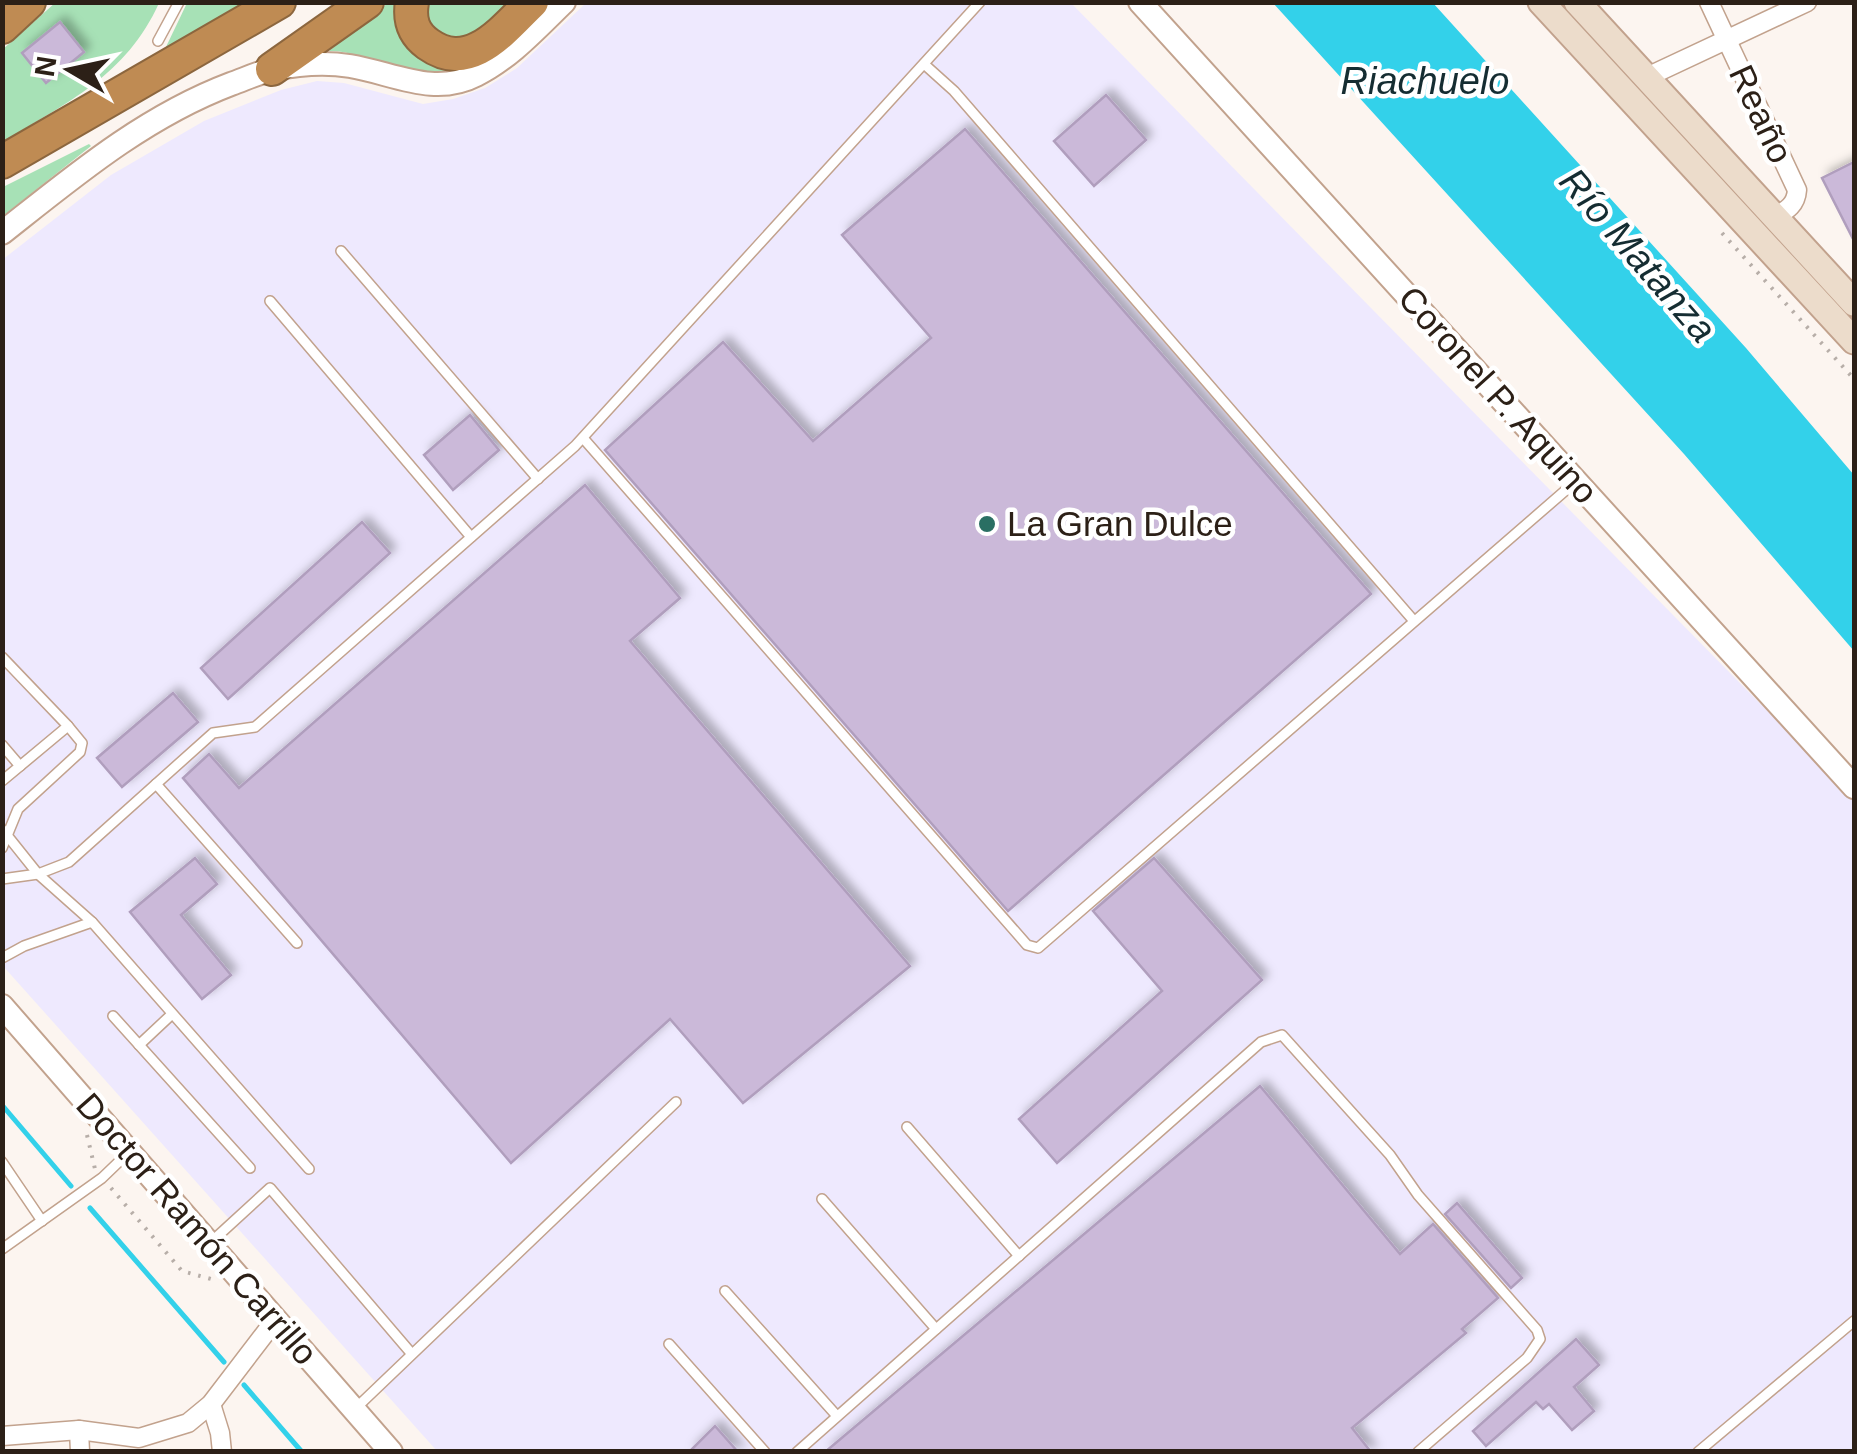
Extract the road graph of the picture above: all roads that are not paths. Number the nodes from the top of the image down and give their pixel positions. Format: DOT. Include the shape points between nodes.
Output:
graph roads {
  1 [pos="29,2"];
  2 [pos="179,2"];
  3 [pos="279,2"];
  4 [pos="368,2"];
  5 [pos="412,2"];
  6 [pos="532,2"];
  7 [pos="564,2"];
  8 [pos="980,2"];
  9 [pos="1140,2"];
  10 [pos="1541,2"];
  11 [pos="1577,2"];
  12 [pos="1709,2"];
  13 [pos="1807,2"];
  14 [pos="2,26"];
  15 [pos="1726,40"];
  16 [pos="158,41"];
  17 [pos="924,64"];
  18 [pos="272,70"];
  19 [pos="1647,77"];
  20 [pos="2,162"];
  21 [pos="1774,217"];
  22 [pos="2,233"];
  23 [pos="341,250"];
  24 [pos="270,301"];
  25 [pos="1854,303"];
  26 [pos="1854,339"];
  27 [pos="583,438"];
  28 [pos="538,479"];
  29 [pos="1576,481"];
  30 [pos="472,537"];
  31 [pos="1414,621"];
  32 [pos="2,657"];
  33 [pos="68,726"];
  34 [pos="2,745"];
  35 [pos="20,766"];
  36 [pos="2,782"];
  37 [pos="156,784"];
  38 [pos="1854,788"];
  39 [pos="5,832"];
  40 [pos="2,848"];
  41 [pos="38,874"];
  42 [pos="2,879"];
  43 [pos="92,922"];
  44 [pos="297,943"];
  45 [pos="2,958"];
  46 [pos="2,1006"];
  47 [pos="171,1015"];
  48 [pos="113,1016"];
  49 [pos="139,1046"];
  50 [pos="676,1102"];
  51 [pos="908,1128"];
  52 [pos="130,1151"];
  53 [pos="2,1162"];
  54 [pos="250,1168"];
  55 [pos="309,1169"];
  56 [pos="822,1199"];
  57 [pos="42,1221"];
  58 [pos="210,1243"];
  59 [pos="2,1249"];
  60 [pos="1019,1256"];
  61 [pos="725,1291"];
  62 [pos="276,1319"];
  63 [pos="1854,1320"];
  64 [pos="936,1329"];
  65 [pos="669,1344"];
  66 [pos="410,1352"];
  67 [pos="211,1404"];
  68 [pos="355,1409"];
  69 [pos="837,1416"];
  70 [pos="79,1430"];
  71 [pos="2,1436"];
  72 [pos="80,1452"];
  73 [pos="222,1452"];
  74 [pos="391,1452"];
  75 [pos="766,1452"];
  76 [pos="797,1452"];
  77 [pos="1418,1452"];
  78 [pos="1698,1452"];
  1 -- 14 [label="highway"];
  2 -- 16 [label="lane"];
  3 -- 20 [label="highway"];
  4 -- 18 [label="highway"];
  5 -- 6 [label="highway" via="420,38 460,55 488,44"];
  7 -- 18 [label="street" via="500,62 447,84 332,64"];
  8 -- 17 [label="lane"];
  9 -- 29 [label="street, Coronel P. Aquino"];
  10 -- 26 [label="main road"];
  11 -- 19 [label="main road"];
  12 -- 15 [label="street, Reaño"];
  13 -- 15 [label="street"];
  15 -- 19 [label="street"];
  15 -- 21 [label="street, Reaño" via="1797,190 1796,200"];
  17 -- 27 [label="lane"];
  17 -- 31 [label="lane" via="967,105"];
  18 -- 22 [label="street" via="170,111 128,136"];
  19 -- 21 [label="main road"];
  21 -- 25 [label="main road"];
  23 -- 28 [label="lane"];
  24 -- 30 [label="lane"];
  27 -- 28 [label="lane"];
  27 -- 31 [label="lane" via="1027,945 1038,948"];
  28 -- 30 [label="lane"];
  29 -- 31 [label="lane"];
  29 -- 38 [label="street, Coronel P. Aquino"];
  30 -- 37 [label="lane" via="254,727 213,733"];
  32 -- 33 [label="lane"];
  33 -- 35 [label="lane"];
  33 -- 39 [label="lane" via="82,743 80,752 18,809"];
  34 -- 35 [label="lane"];
  35 -- 36 [label="lane"];
  37 -- 41 [label="lane" via="69,862"];
  37 -- 44 [label="lane"];
  39 -- 40 [label="lane"];
  39 -- 41 [label="lane"];
  41 -- 42 [label="lane"];
  41 -- 43 [label="lane"];
  43 -- 45 [label="lane"];
  43 -- 47 [label="lane"];
  46 -- 52 [label="street, Doctor Ramón Carrillo"];
  47 -- 49 [label="lane"];
  47 -- 55 [label="lane"];
  48 -- 49 [label="lane"];
  49 -- 54 [label="lane"];
  50 -- 66 [label="lane"];
  51 -- 60 [label="lane"];
  52 -- 57 [label="lane"];
  52 -- 58 [label="street, Doctor Ramón Carrillo"];
  53 -- 57 [label="lane"];
  56 -- 64 [label="lane"];
  57 -- 59 [label="lane"];
  58 -- 62 [label="street, Doctor Ramón Carrillo"];
  58 -- 66 [label="lane" via="270,1188"];
  60 -- 64 [label="lane"];
  60 -- 77 [label="lane" via="1261,1042 1282,1035 1540,1338 1527,1358"];
  61 -- 69 [label="lane"];
  62 -- 67 [label="street"];
  62 -- 68 [label="street, Doctor Ramón Carrillo"];
  63 -- 78 [label="lane"];
  64 -- 69 [label="lane"];
  65 -- 75 [label="lane"];
  66 -- 68 [label="lane"];
  67 -- 70 [label="street" via="188,1423 139,1438"];
  67 -- 73 [label="street"];
  68 -- 74 [label="street, Doctor Ramón Carrillo"];
  69 -- 76 [label="lane"];
  70 -- 71 [label="street"];
  70 -- 72 [label="street"];
}
